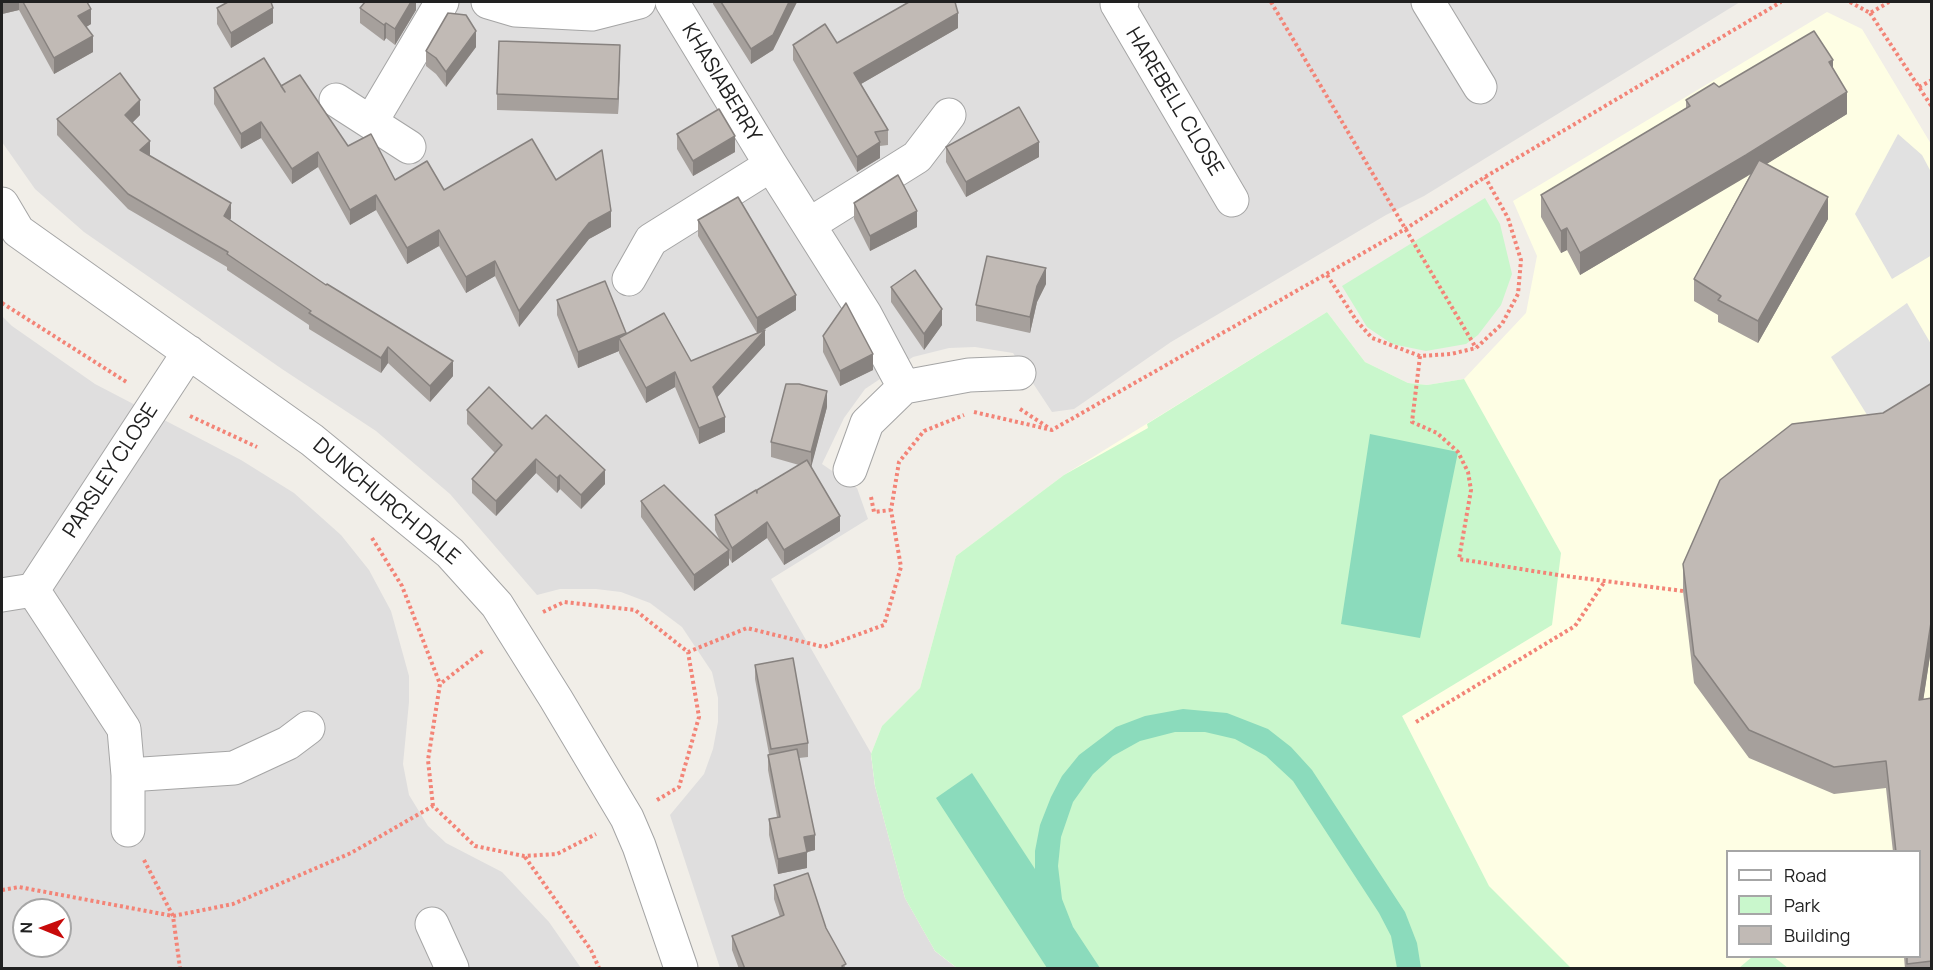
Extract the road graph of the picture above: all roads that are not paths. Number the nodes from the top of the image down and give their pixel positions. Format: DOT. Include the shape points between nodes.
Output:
graph roads {
  1 [pos="442,2"];
  2 [pos="488,2"];
  3 [pos="639,2"];
  4 [pos="672,2"];
  5 [pos="1118,2"];
  6 [pos="1428,2"];
  7 [pos="1480,87"];
  8 [pos="336,100"];
  9 [pos="949,116"];
  10 [pos="371,122"];
  11 [pos="409,147"];
  12 [pos="771,165"];
  13 [pos="1232,200"];
  14 [pos="2,204"];
  15 [pos="810,224"];
  16 [pos="629,279"];
  17 [pos="189,352"];
  18 [pos="1019,374"];
  19 [pos="904,387"];
  20 [pos="850,470"];
  21 [pos="33,590"];
  22 [pos="2,595"];
  23 [pos="308,728"];
  24 [pos="128,775"];
  25 [pos="128,830"];
  26 [pos="432,924"];
  27 [pos="453,969"];
  28 [pos="681,969"];
  1 -- 10 [label="street"];
  2 -- 3 [label="street" via="515,10 592,14"];
  4 -- 12 [label="street, KHASIABERRY"];
  5 -- 13 [label="street, HAREBELL CLOSE"];
  6 -- 7 [label="street"];
  8 -- 10 [label="street"];
  9 -- 15 [label="street" via="917,157"];
  10 -- 11 [label="street"];
  12 -- 15 [label="street, KHASIABERRY"];
  12 -- 16 [label="street, KHASIABERRY" via="651,240"];
  14 -- 17 [label="street, DUNCHURCH DALE" via="18,231"];
  15 -- 19 [label="street, KHASIABERRY"];
  17 -- 21 [label="street, PARSLEY CLOSE"];
  17 -- 28 [label="street, DUNCHURCH DALE" via="312,440 450,553 496,605 627,818"];
  18 -- 19 [label="street" via="969,375"];
  19 -- 20 [label="street" via="867,423"];
  21 -- 22 [label="street"];
  21 -- 24 [label="street" via="124,729"];
  23 -- 24 [label="street" via="288,743 234,768"];
  24 -- 25 [label="street"];
  26 -- 27 [label="street"];
}
